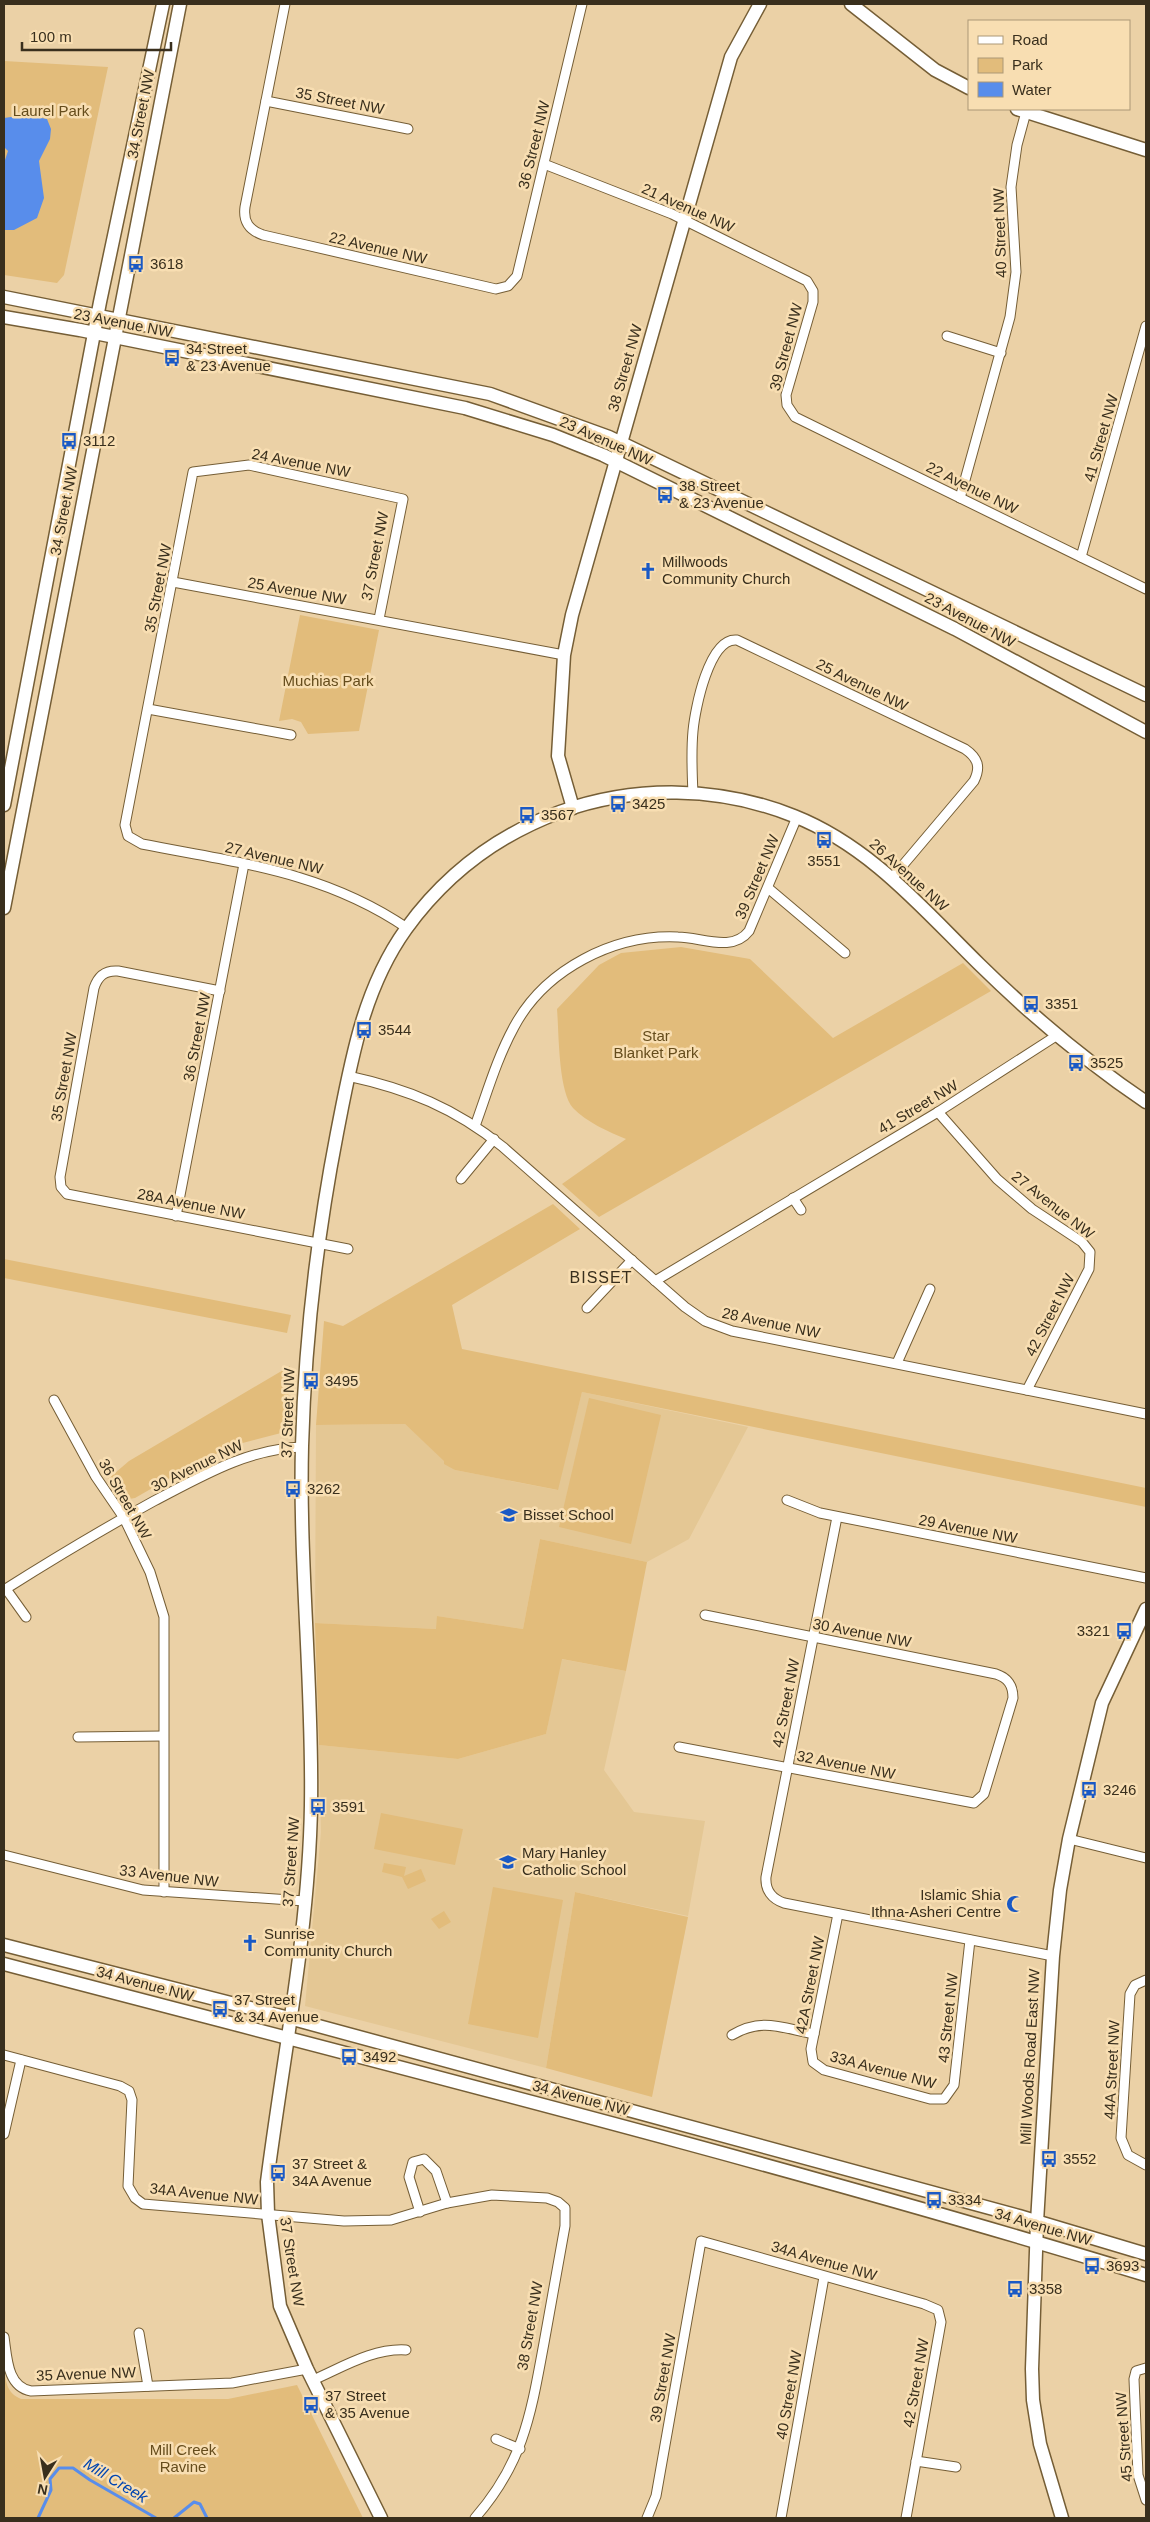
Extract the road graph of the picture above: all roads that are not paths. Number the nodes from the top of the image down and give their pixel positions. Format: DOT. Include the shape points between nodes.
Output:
graph roads {
  1 [pos="163,4"];
  2 [pos="180,4"];
  3 [pos="285,4"];
  4 [pos="582,4"];
  5 [pos="760,4"];
  6 [pos="851,4"];
  7 [pos="968,87"];
  8 [pos="266,101"];
  9 [pos="1022,111"];
  10 [pos="408,129"];
  11 [pos="1146,150"];
  12 [pos="544,164"];
  13 [pos="684,219"];
  14 [pos="505,288"];
  15 [pos="813,291"];
  16 [pos="4,297"];
  17 [pos="98,315"];
  18 [pos="4,318"];
  19 [pos="118,320"];
  20 [pos="1146,326"];
  21 [pos="94,334"];
  22 [pos="947,336"];
  23 [pos="114,338"];
  24 [pos="1001,353"];
  25 [pos="789,409"];
  26 [pos="621,443"];
  27 [pos="616,461"];
  28 [pos="193,472"];
  29 [pos="960,498"];
  30 [pos="403,499"];
  31 [pos="1081,557"];
  32 [pos="173,582"];
  33 [pos="1146,589"];
  34 [pos="379,620"];
  35 [pos="564,655"];
  36 [pos="1146,695"];
  37 [pos="148,709"];
  38 [pos="1146,732"];
  39 [pos="291,735"];
  40 [pos="693,793"];
  41 [pos="4,805"];
  42 [pos="573,808"];
  43 [pos="797,817"];
  44 [pos="128,836"];
  45 [pos="487,849"];
  46 [pos="244,864"];
  47 [pos="892,878"];
  48 [pos="768,888"];
  49 [pos="4,908"];
  50 [pos="407,928"];
  51 [pos="845,953"];
  52 [pos="220,991"];
  53 [pos="1056,1036"];
  54 [pos="348,1076"];
  55 [pos="1146,1102"];
  56 [pos="938,1112"];
  57 [pos="476,1126"];
  58 [pos="494,1139"];
  59 [pos="462,1179"];
  60 [pos="62,1187"];
  61 [pos="793,1198"];
  62 [pos="801,1210"];
  63 [pos="176,1216"];
  64 [pos="318,1243"];
  65 [pos="348,1249"];
  66 [pos="1090,1252"];
  67 [pos="632,1260"];
  68 [pos="655,1281"];
  69 [pos="930,1289"];
  70 [pos="586,1308"];
  71 [pos="897,1363"];
  72 [pos="1027,1390"];
  73 [pos="54,1400"];
  74 [pos="1146,1414"];
  75 [pos="302,1447"];
  76 [pos="787,1500"];
  77 [pos="837,1517"];
  78 [pos="124,1518"];
  79 [pos="1146,1578"];
  80 [pos="5,1589"];
  81 [pos="1146,1609"];
  82 [pos="704,1615"];
  83 [pos="26,1617"];
  84 [pos="814,1638"];
  85 [pos="163,1736"];
  86 [pos="78,1737"];
  87 [pos="679,1747"];
  88 [pos="788,1768"];
  89 [pos="977,1802"];
  90 [pos="1068,1839"];
  91 [pos="4,1855"];
  92 [pos="1146,1858"];
  93 [pos="164,1892"];
  94 [pos="305,1901"];
  95 [pos="838,1914"];
  96 [pos="970,1940"];
  97 [pos="4,1945"];
  98 [pos="1053,1956"];
  99 [pos="4,1964"];
  100 [pos="1146,1980"];
  101 [pos="289,2018"];
  102 [pos="814,2034"];
  103 [pos="732,2035"];
  104 [pos="286,2038"];
  105 [pos="4,2055"];
  106 [pos="21,2060"];
  107 [pos="813,2062"];
  108 [pos="948,2096"];
  109 [pos="4,2134"];
  110 [pos="1146,2165"];
  111 [pos="447,2204"];
  112 [pos="565,2208"];
  113 [pos="420,2212"];
  114 [pos="268,2214"];
  115 [pos="1037,2222"];
  116 [pos="701,2241"];
  117 [pos="1036,2242"];
  118 [pos="1146,2254"];
  119 [pos="1146,2275"];
  120 [pos="824,2276"];
  121 [pos="938,2310"];
  122 [pos="139,2333"];
  123 [pos="4,2337"];
  124 [pos="406,2350"];
  125 [pos="307,2368"];
  126 [pos="1146,2368"];
  127 [pos="313,2380"];
  128 [pos="148,2386"];
  129 [pos="496,2439"];
  130 [pos="520,2448"];
  131 [pos="916,2462"];
  132 [pos="956,2467"];
  133 [pos="1146,2500"];
  134 [pos="381,2518"];
  135 [pos="475,2518"];
  136 [pos="647,2518"];
  137 [pos="781,2518"];
  138 [pos="906,2518"];
  139 [pos="1062,2518"];
  1 -- 17 [label="main road, 34 Street NW"];
  2 -- 19 [label="main road, 34 Street NW"];
  3 -- 8 [label="street"];
  4 -- 12 [label="street, 36 Street NW"];
  5 -- 13 [label="main road, 38 Street NW" via="731,58"];
  6 -- 7 [label="main road" via="935,70"];
  8 -- 10 [label="street, 35 Street NW"];
  8 -- 14 [label="street, 22 Avenue NW" via="245,207 248,227 263,235 492,288"];
  9 -- 11 [label="main road"];
  9 -- 24 [label="street, 40 Street NW" via="1011,187 1016,284"];
  12 -- 13 [label="street, 21 Avenue NW"];
  12 -- 14 [label="street, 36 Street NW" via="517,276"];
  13 -- 15 [label="street, 21 Avenue NW" via="800,276 810,283"];
  13 -- 26 [label="main road, 38 Street NW"];
  15 -- 25 [label="street, 39 Street NW" via="813,302 786,395"];
  16 -- 17 [label="main road, 23 Avenue NW"];
  17 -- 19 [label="main road, 23 Avenue NW"];
  17 -- 21 [label="main road, 34 Street NW"];
  18 -- 21 [label="main road, 23 Avenue NW"];
  19 -- 23 [label="main road, 34 Street NW"];
  19 -- 26 [label="main road, 23 Avenue NW" via="490,394 554,415"];
  20 -- 31 [label="street, 41 Street NW"];
  21 -- 23 [label="main road, 23 Avenue NW"];
  21 -- 41 [label="main road, 34 Street NW"];
  22 -- 24 [label="street"];
  23 -- 27 [label="main road, 23 Avenue NW" via="466,408 553,435"];
  23 -- 49 [label="main road, 34 Street NW"];
  24 -- 29 [label="street, 40 Street NW"];
  25 -- 29 [label="street, 22 Avenue NW" via="799,420"];
  26 -- 27 [label="main road, 38 Street NW"];
  26 -- 36 [label="main road, 23 Avenue NW"];
  27 -- 35 [label="main road, 38 Street NW" via="578,588"];
  27 -- 38 [label="main road, 23 Avenue NW" via="954,629"];
  28 -- 30 [label="street, 24 Avenue NW" via="249,465"];
  28 -- 32 [label="street, 35 Street NW"];
  29 -- 31 [label="street, 22 Avenue NW"];
  30 -- 34 [label="street, 37 Street NW"];
  31 -- 33 [label="street, 22 Avenue NW"];
  32 -- 34 [label="street, 25 Avenue NW"];
  32 -- 37 [label="street, 35 Street NW"];
  34 -- 35 [label="street, 25 Avenue NW"];
  35 -- 42 [label="main road, 38 Street NW" via="558,756"];
  37 -- 39 [label="street"];
  37 -- 44 [label="street, 35 Street NW" via="125,820"];
  40 -- 42 [label="main road, 26 Avenue NW" via="641,793"];
  40 -- 43 [label="main road, 26 Avenue NW" via="740,800"];
  40 -- 47 [label="street, 25 Avenue NW" via="692,745 698,704 715,653 727,640 744,643 965,749 974,757 979,766 974,781"];
  42 -- 45 [label="main road, 26 Avenue NW" via="528,826"];
  43 -- 47 [label="main road, 26 Avenue NW" via="840,839"];
  43 -- 48 [label="street, 39 Street NW"];
  44 -- 46 [label="street, 27 Avenue NW" via="142,844"];
  45 -- 50 [label="main road, 37 Street NW" via="447,882"];
  46 -- 50 [label="street, 27 Avenue NW" via="327,885 378,909"];
  46 -- 52 [label="street, 36 Street NW"];
  47 -- 53 [label="main road, 26 Avenue NW"];
  48 -- 51 [label="street"];
  48 -- 57 [label="street, 39 Street NW" via="749,931 740,940 724,943 679,936 646,938 596,952 560,974 531,1003 514,1026"];
  50 -- 54 [label="main road, 37 Street NW" via="366,1006"];
  52 -- 60 [label="street, 35 Street NW" via="118,971 103,974 94,988 60,1177"];
  52 -- 63 [label="street, 36 Street NW"];
  53 -- 55 [label="main road, 26 Avenue NW"];
  53 -- 56 [label="street, 41 Street NW"];
  54 -- 57 [label="street, 28 Avenue NW" via="404,1090 435,1102"];
  54 -- 64 [label="main road, 37 Street NW"];
  56 -- 61 [label="street, 41 Street NW"];
  56 -- 66 [label="street, 27 Avenue NW" via="997,1179 1032,1209 1082,1242"];
  57 -- 58 [label="street, 28 Avenue NW"];
  58 -- 59 [label="street"];
  58 -- 67 [label="street, 28 Avenue NW"];
  60 -- 63 [label="street, 28A Avenue NW" via="67,1194"];
  61 -- 62 [label="street"];
  61 -- 68 [label="street, 41 Street NW"];
  63 -- 64 [label="street, 28A Avenue NW"];
  64 -- 65 [label="street"];
  64 -- 75 [label="main road, 37 Street NW" via="308,1332"];
  66 -- 72 [label="street, 42 Street NW" via="1089,1269"];
  67 -- 68 [label="street, 28 Avenue NW"];
  67 -- 70 [label="street"];
  68 -- 71 [label="street, 28 Avenue NW" via="690,1311 721,1328"];
  69 -- 71 [label="street"];
  71 -- 72 [label="street, 28 Avenue NW"];
  72 -- 74 [label="street, 28 Avenue NW"];
  73 -- 78 [label="street, 36 Street NW" via="96,1477"];
  75 -- 78 [label="street, 30 Avenue NW" via="278,1448 234,1460"];
  75 -- 94 [label="main road, 37 Street NW" via="311,1769 310,1854"];
  76 -- 77 [label="street, 29 Avenue NW"];
  77 -- 79 [label="street, 29 Avenue NW"];
  77 -- 84 [label="street, 42 Street NW"];
  78 -- 80 [label="street, 30 Avenue NW"];
  78 -- 85 [label="street, 36 Street NW" via="150,1572 164,1617"];
  80 -- 83 [label="street, 30 Avenue NW"];
  81 -- 90 [label="main road, Mill Woods Road East NW" via="1102,1703"];
  82 -- 84 [label="street, 30 Avenue NW"];
  84 -- 88 [label="street, 42 Street NW"];
  84 -- 89 [label="street, 30 Avenue NW" via="996,1674 1011,1685 1011,1705 984,1794"];
  85 -- 86 [label="street"];
  85 -- 93 [label="street, 36 Street NW"];
  87 -- 88 [label="street, 32 Avenue NW"];
  88 -- 89 [label="street, 32 Avenue NW" via="968,1804"];
  88 -- 95 [label="street, 42 Street NW" via="766,1887 779,1901"];
  90 -- 92 [label="street"];
  90 -- 98 [label="main road, Mill Woods Road East NW"];
  91 -- 93 [label="street, 33 Avenue NW" via="121,1886"];
  93 -- 94 [label="street, 33 Avenue NW"];
  94 -- 101 [label="main road, 37 Street NW"];
  95 -- 96 [label="street"];
  95 -- 102 [label="street, 42A Street NW"];
  96 -- 98 [label="street"];
  96 -- 108 [label="street, 43 Street NW" via="956,2078"];
  97 -- 101 [label="main road, 34 Avenue NW"];
  98 -- 115 [label="main road, Mill Woods Road East NW"];
  99 -- 104 [label="main road, 34 Avenue NW"];
  100 -- 110 [label="street, 44A Street NW" via="1132,1989 1122,2138 1125,2151"];
  101 -- 104 [label="main road, 37 Street NW"];
  101 -- 115 [label="main road, 34 Avenue NW"];
  102 -- 103 [label="street, 33A Avenue NW" via="762,2024 746,2027"];
  102 -- 107 [label="street, 42A Street NW"];
  104 -- 114 [label="main road, 37 Street NW" via="267,2182"];
  104 -- 117 [label="main road, 34 Avenue NW" via="539,2103"];
  105 -- 106 [label="street, 34A Avenue NW"];
  106 -- 109 [label="street"];
  106 -- 114 [label="street, 34A Avenue NW" via="129,2091 132,2100 128,2186 143,2204"];
  107 -- 108 [label="street, 33A Avenue NW" via="824,2070 930,2099"];
  111 -- 112 [label="street, 34A Avenue NW" via="492,2195 547,2198"];
  111 -- 113 [label="street, 34A Avenue NW"];
  111 -- 113 [label="street" via="436,2171 424,2159 413,2162 409,2177"];
  112 -- 130 [label="street, 38 Street NW" via="565,2226 532,2407"];
  113 -- 114 [label="street, 34A Avenue NW" via="391,2220 344,2221"];
  114 -- 125 [label="main road, 37 Street NW" via="280,2306"];
  115 -- 117 [label="main road, Mill Woods Road East NW"];
  115 -- 118 [label="main road, 34 Avenue NW"];
  116 -- 120 [label="street, 34A Avenue NW"];
  116 -- 136 [label="street, 39 Street NW" via="656,2496"];
  117 -- 119 [label="main road, 34 Avenue NW"];
  117 -- 139 [label="main road, Mill Woods Road East NW" via="1033,2400 1047,2473"];
  120 -- 121 [label="street, 34A Avenue NW"];
  120 -- 137 [label="street, 40 Street NW"];
  121 -- 131 [label="street, 42 Street NW" via="941,2322"];
  122 -- 128 [label="street, 35 Avenue NW"];
  123 -- 128 [label="street, 35 Avenue NW" via="10,2372 24,2390"];
  124 -- 127 [label="street" via="377,2352"];
  125 -- 127 [label="main road, 37 Street NW"];
  125 -- 128 [label="street, 35 Avenue NW" via="232,2383"];
  126 -- 133 [label="street, 45 Street NW" via="1136,2371 1134,2379 1138,2475"];
  127 -- 134 [label="main road, 37 Street NW"];
  129 -- 130 [label="street"];
  130 -- 135 [label="street, 38 Street NW" via="492,2499"];
  131 -- 132 [label="street"];
  131 -- 138 [label="street, 42 Street NW"];
}
